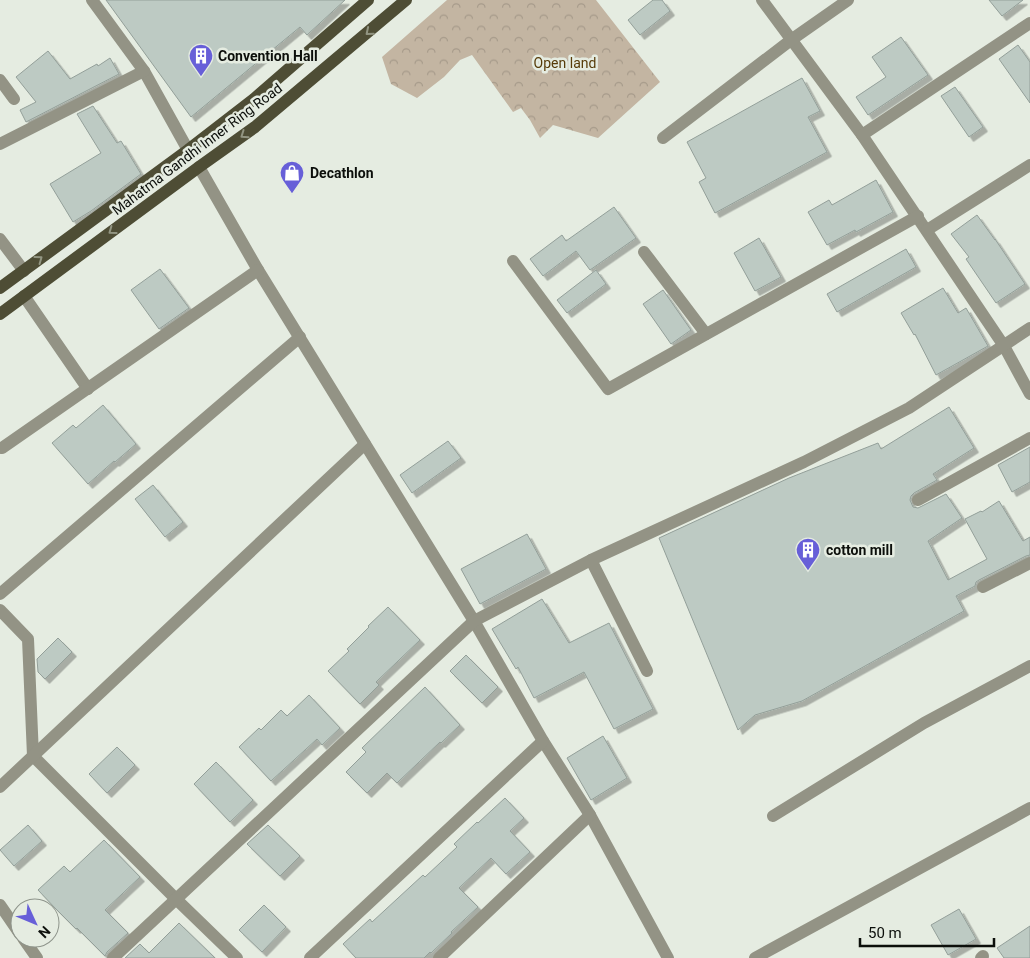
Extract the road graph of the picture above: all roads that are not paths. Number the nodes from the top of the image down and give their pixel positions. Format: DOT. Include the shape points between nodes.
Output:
graph roads {
  1 [pos="92,0"];
  2 [pos="368,0"];
  3 [pos="406,0"];
  4 [pos="762,0"];
  5 [pos="848,0"];
  6 [pos="1030,23"];
  7 [pos="791,40"];
  8 [pos="144,70"];
  9 [pos="0,80"];
  10 [pos="14,99"];
  11 [pos="862,134"];
  12 [pos="663,138"];
  13 [pos="0,144"];
  14 [pos="188,150"];
  15 [pos="1030,165"];
  16 [pos="199,167"];
  17 [pos="918,216"];
  18 [pos="927,230"];
  19 [pos="0,239"];
  20 [pos="644,252"];
  21 [pos="513,261"];
  22 [pos="258,270"];
  23 [pos="24,271"];
  24 [pos="0,288"];
  25 [pos="24,296"];
  26 [pos="0,314"];
  27 [pos="1030,328"];
  28 [pos="706,334"];
  29 [pos="300,337"];
  30 [pos="1004,346"];
  31 [pos="88,389"];
  32 [pos="1030,394"];
  33 [pos="1030,438"];
  34 [pos="365,444"];
  35 [pos="2,448"];
  36 [pos="918,500"];
  37 [pos="591,560"];
  38 [pos="1030,563"];
  39 [pos="983,587"];
  40 [pos="0,594"];
  41 [pos="0,610"];
  42 [pos="474,621"];
  43 [pos="1030,666"];
  44 [pos="647,672"];
  45 [pos="543,741"];
  46 [pos="33,756"];
  47 [pos="0,787"];
  48 [pos="1030,808"];
  49 [pos="590,814"];
  50 [pos="773,816"];
  51 [pos="176,899"];
  52 [pos="0,905"];
  53 [pos="10,920"];
  54 [pos="113,958"];
  55 [pos="237,958"];
  56 [pos="310,958"];
  57 [pos="440,958"];
  58 [pos="668,958"];
  59 [pos="755,958"];
  1 -- 8 [label="street"];
  2 -- 14 [label="main road, Mahatma Gandhi Inner Ring Road" via="254,100"];
  3 -- 16 [label="main road, Mahatma Gandhi Inner Ring Road, one-way" via="255,127"];
  4 -- 7 [label="street"];
  5 -- 7 [label="street"];
  6 -- 11 [label="street"];
  7 -- 11 [label="street"];
  7 -- 12 [label="street"];
  8 -- 13 [label="street"];
  8 -- 14 [label="street"];
  9 -- 10 [label="street"];
  11 -- 17 [label="street"];
  23 -- 14 [label="main road, Mahatma Gandhi Inner Ring Road, one-way"];
  15 -- 18 [label="street"];
  16 -- 22 [label="street"];
  16 -- 25 [label="main road, Mahatma Gandhi Inner Ring Road, one-way"];
  17 -- 18 [label="street"];
  17 -- 28 [label="street"];
  18 -- 30 [label="street"];
  19 -- 23 [label="street"];
  20 -- 28 [label="street"];
  21 -- 28 [label="street" via="608,389"];
  22 -- 29 [label="street"];
  22 -- 31 [label="street"];
  23 -- 24 [label="main road, Mahatma Gandhi Inner Ring Road"];
  25 -- 26 [label="main road, Mahatma Gandhi Inner Ring Road"];
  25 -- 31 [label="street"];
  27 -- 30 [label="street"];
  29 -- 34 [label="street"];
  29 -- 40 [label="street"];
  30 -- 32 [label="street"];
  30 -- 37 [label="street" via="909,408 804,462"];
  31 -- 35 [label="street"];
  33 -- 36 [label="street"];
  34 -- 42 [label="street"];
  34 -- 46 [label="street"];
  37 -- 42 [label="street"];
  37 -- 44 [label="street"];
  38 -- 39 [label="street"];
  41 -- 46 [label="street" via="28,639"];
  42 -- 45 [label="street"];
  42 -- 51 [label="street"];
  43 -- 50 [label="street" via="924,723"];
  45 -- 49 [label="street"];
  45 -- 56 [label="street"];
  46 -- 47 [label="street"];
  46 -- 51 [label="street"];
  48 -- 59 [label="street"];
  49 -- 57 [label="street"];
  49 -- 58 [label="street"];
  51 -- 54 [label="street"];
  51 -- 55 [label="street"];
  52 -- 53 [label="street"];
}
